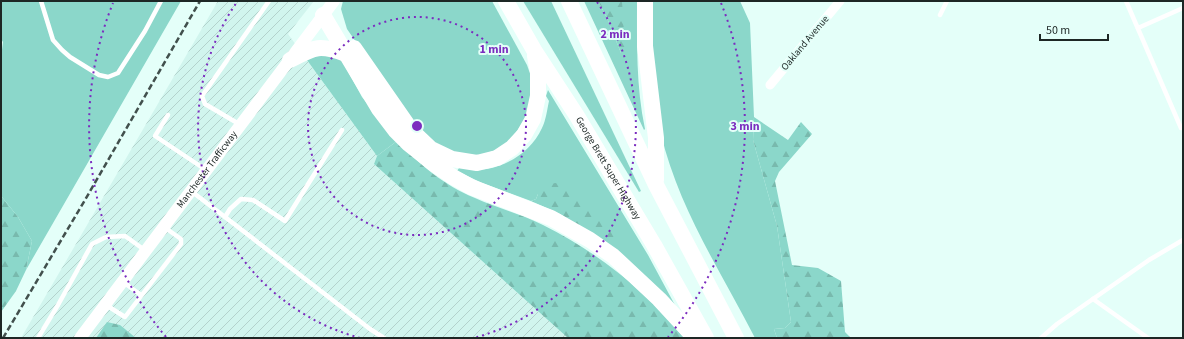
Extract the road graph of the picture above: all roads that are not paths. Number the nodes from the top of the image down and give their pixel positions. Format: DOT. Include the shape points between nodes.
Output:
graph roads {
  1 [pos="42,1"];
  2 [pos="161,1"];
  3 [pos="269,1"];
  4 [pos="334,1"];
  5 [pos="506,1"];
  6 [pos="568,1"];
  7 [pos="645,1"];
  8 [pos="840,1"];
  9 [pos="947,1"];
  10 [pos="1126,1"];
  11 [pos="1183,8"];
  12 [pos="323,15"];
  13 [pos="940,15"];
  14 [pos="1138,28"];
  15 [pos="534,50"];
  16 [pos="346,54"];
  17 [pos="290,60"];
  18 [pos="770,85"];
  19 [pos="168,114"];
  20 [pos="241,125"];
  21 [pos="1181,128"];
  22 [pos="342,130"];
  23 [pos="206,171"];
  24 [pos="656,185"];
  25 [pos="191,191"];
  26 [pos="225,216"];
  27 [pos="164,227"];
  28 [pos="1183,240"];
  29 [pos="146,251"];
  30 [pos="123,282"];
  31 [pos="141,295"];
  32 [pos="1093,299"];
  33 [pos="106,305"];
  34 [pos="38,338"];
  35 [pos="80,338"];
  36 [pos="384,338"];
  37 [pos="695,338"];
  38 [pos="706,338"];
  39 [pos="736,338"];
  40 [pos="1041,338"];
  41 [pos="1148,338"];
  1 -- 2 [label="lane" via="53,40 70,57 108,77 118,73"];
  3 -- 20 [label="lane" via="202,96 205,104"];
  4 -- 12 [label="main road, Manchester Trafficway"];
  5 -- 15 [label="highway, George Brett Super Highway"];
  6 -- 24 [label="highway"];
  7 -- 24 [label="highway" via="645,46 656,138"];
  8 -- 18 [label="street, Oakland Avenue"];
  9 -- 13 [label="lane"];
  10 -- 14 [label="lane"];
  11 -- 14 [label="lane"];
  12 -- 15 [label="highway" via="348,39 411,130 431,149 452,159 477,163 497,158 512,148 524,135 533,119 538,96 538,72"];
  12 -- 16 [label="highway"];
  12 -- 17 [label="main road, Manchester Trafficway"];
  14 -- 21 [label="lane"];
  15 -- 38 [label="highway, George Brett Super Highway" via="654,244"];
  16 -- 17 [label="highway" via="330,48 312,48"];
  16 -- 37 [label="highway" via="379,108 409,144 434,164 471,187 551,218 607,252 634,274"];
  17 -- 20 [label="main road, Manchester Trafficway"];
  19 -- 23 [label="lane" via="155,136"];
  20 -- 23 [label="main road, Manchester Trafficway"];
  22 -- 26 [label="lane" via="285,221 253,200 241,198"];
  23 -- 25 [label="main road, Manchester Trafficway"];
  24 -- 39 [label="highway"];
  25 -- 26 [label="lane"];
  25 -- 27 [label="main road, Manchester Trafficway"];
  26 -- 36 [label="lane"];
  27 -- 29 [label="main road, Manchester Trafficway"];
  27 -- 31 [label="lane" via="181,239 181,244"];
  28 -- 32 [label="lane"];
  29 -- 30 [label="main road, Manchester Trafficway"];
  29 -- 34 [label="lane" via="125,236 106,237 92,244"];
  30 -- 31 [label="lane"];
  30 -- 33 [label="main road, Manchester Trafficway"];
  31 -- 33 [label="lane" via="125,317"];
  32 -- 40 [label="lane"];
  32 -- 41 [label="lane"];
  33 -- 35 [label="main road, Manchester Trafficway"];
}
